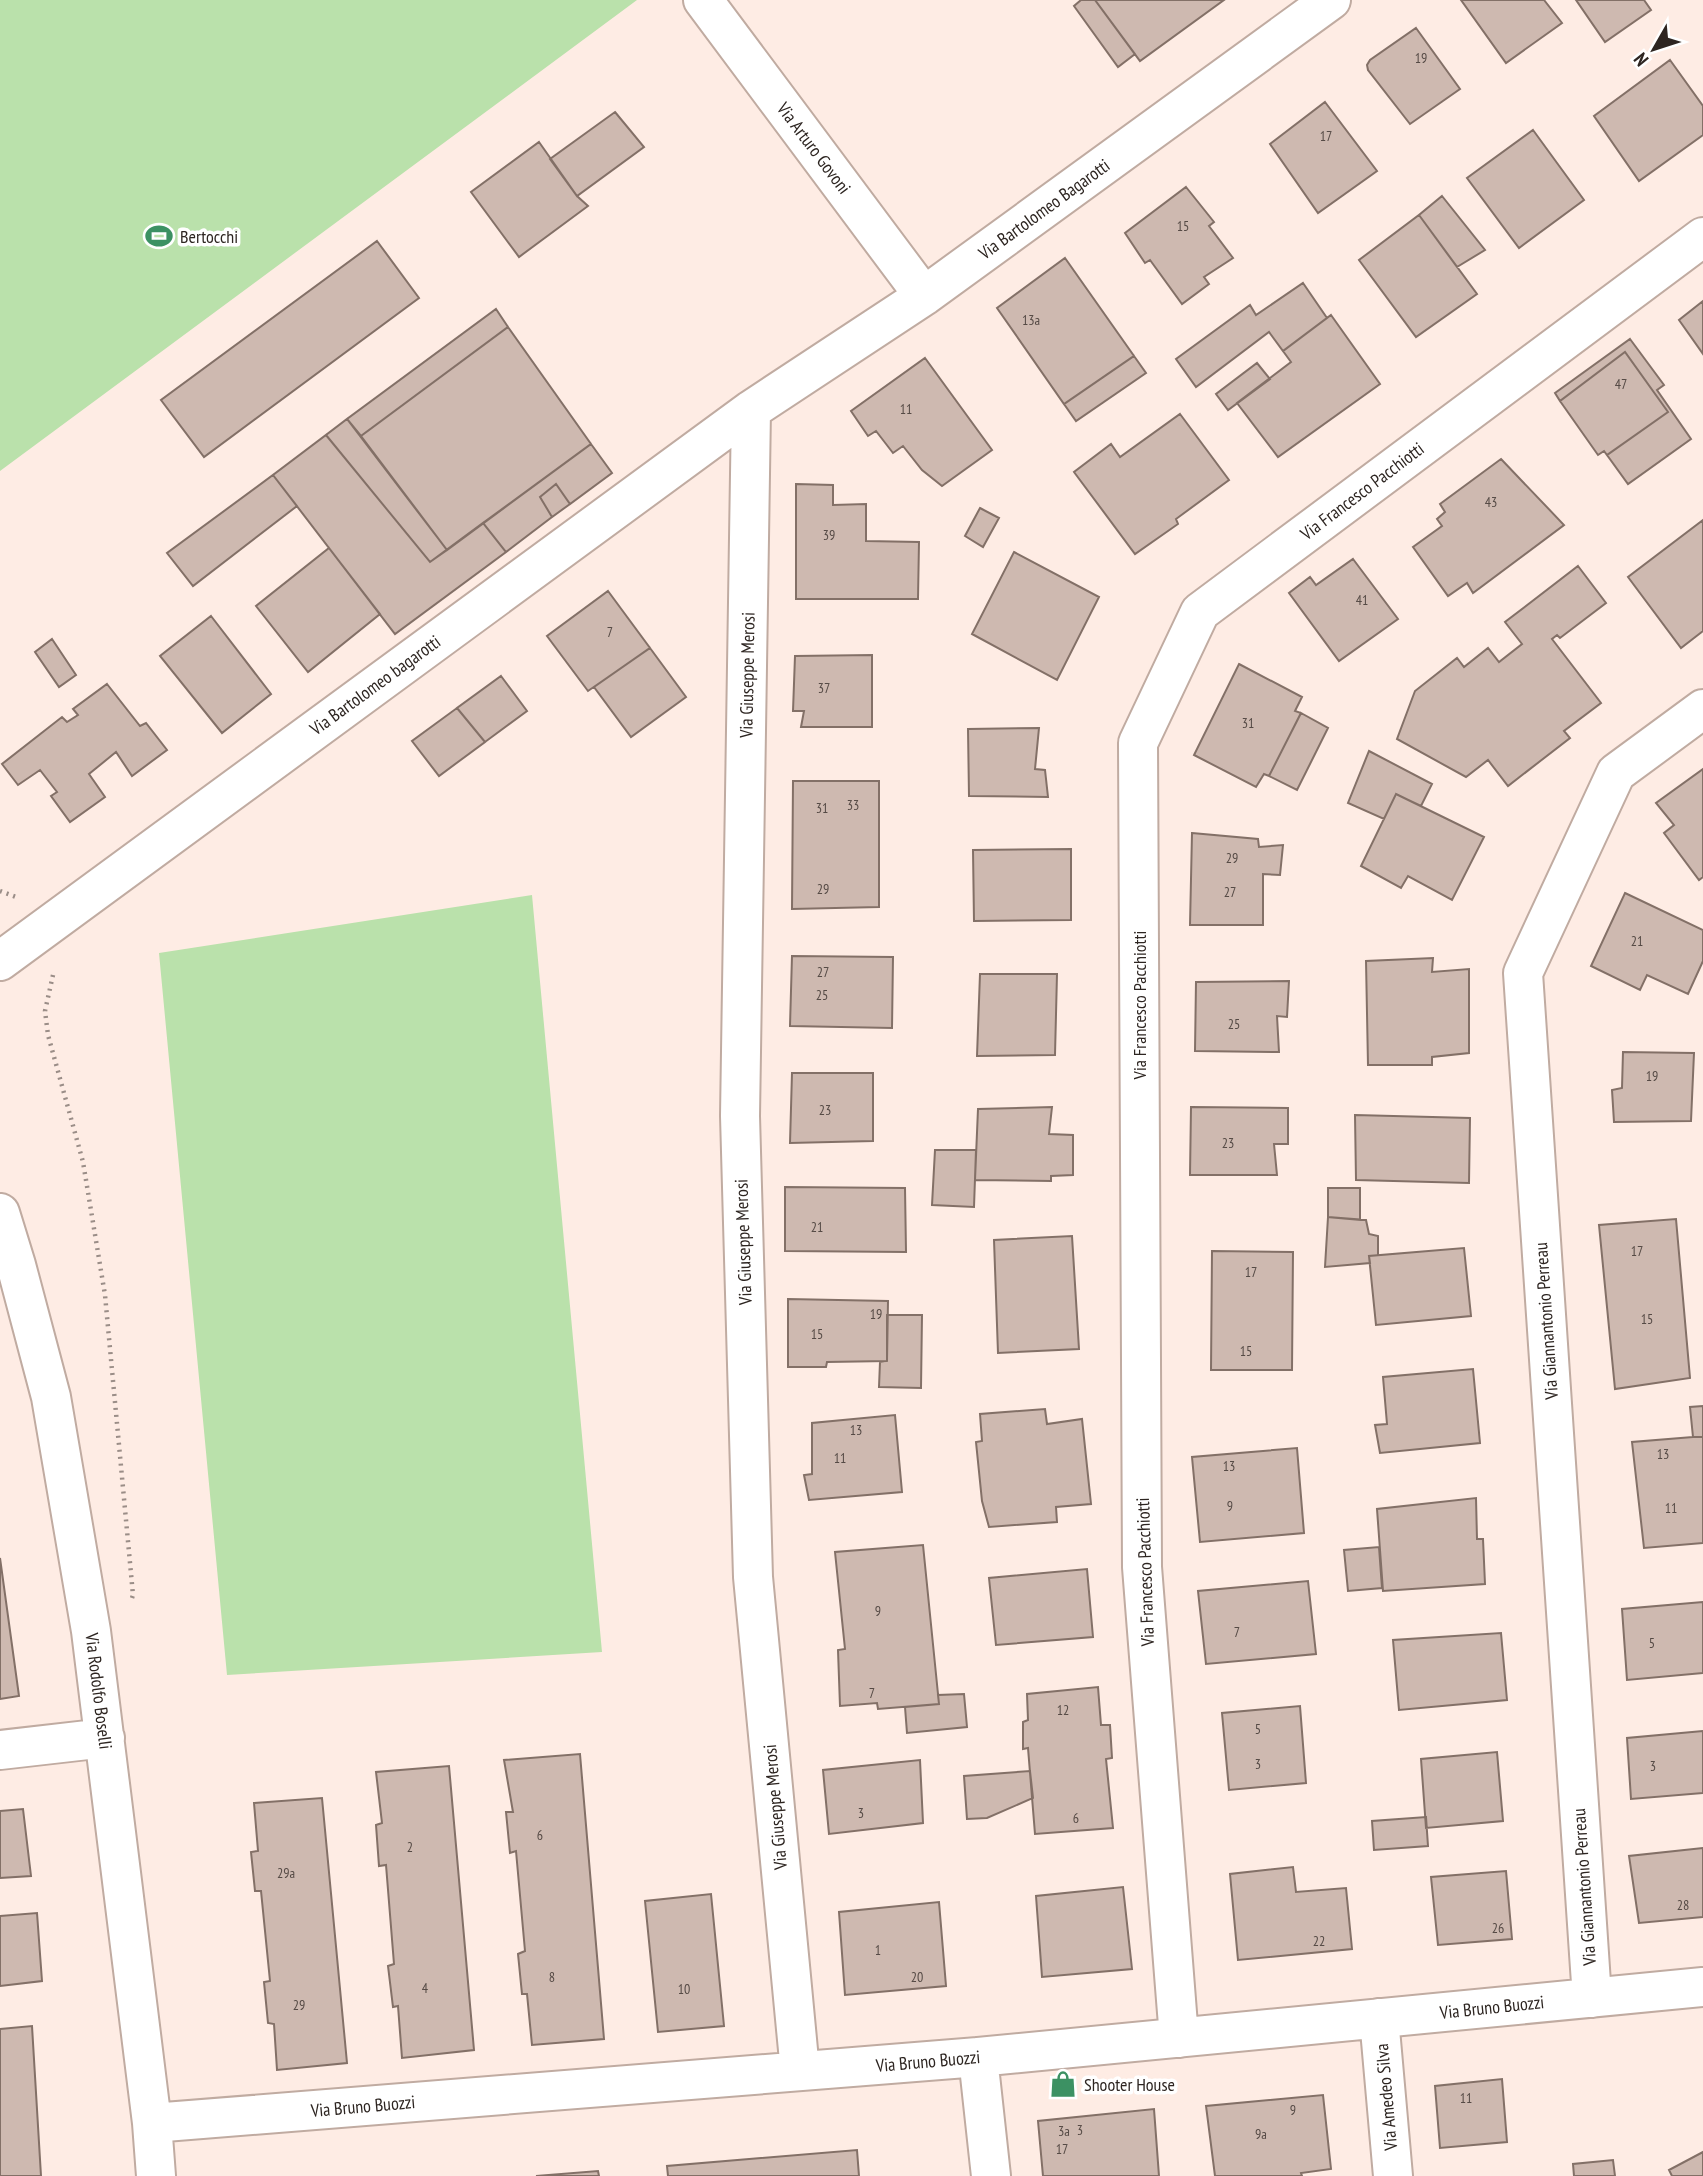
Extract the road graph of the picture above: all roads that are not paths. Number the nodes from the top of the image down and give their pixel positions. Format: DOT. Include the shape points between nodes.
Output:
graph roads {
  1 [pos="703,0"];
  2 [pos="1331,0"];
  3 [pos="1703,237"];
  4 [pos="924,296"];
  5 [pos="751,410"];
  6 [pos="1703,709"];
  7 [pos="0,959"];
  8 [pos="0,1213"];
  9 [pos="105,1738"];
  10 [pos="0,1750"];
  11 [pos="1703,1987"];
  12 [pos="1592,1997"];
  13 [pos="1379,2018"];
  14 [pos="1179,2038"];
  15 [pos="978,2057"];
  16 [pos="800,2071"];
  17 [pos="152,2123"];
  18 [pos="156,2176"];
  19 [pos="991,2176"];
  20 [pos="1393,2176"];
  1 -- 4 [label="street, Via Arturo Govoni"];
  2 -- 4 [label="street, Via Bartolomeo Bagarotti"];
  3 -- 14 [label="street, Via Francesco Pacchiotti" via="1200,612 1138,743 1142,1567"];
  4 -- 5 [label="street, Via Bartolomeo Bagarotti"];
  5 -- 7 [label="street, Via Bartolomeo bagarotti"];
  5 -- 16 [label="street, Via Giuseppe Merosi" via="740,1129 753,1577"];
  6 -- 12 [label="street, Via Giannantonio Perreau" via="1616,773 1522,973"];
  8 -- 9 [label="street, Via Rodolfo Boselli" via="51,1397"];
  9 -- 10 [label="street"];
  9 -- 17 [label="street, Via Rodolfo Boselli"];
  11 -- 12 [label="street, Via Bruno Buozzi"];
  12 -- 13 [label="street, Via Bruno Buozzi"];
  13 -- 14 [label="street, Via Bruno Buozzi"];
  13 -- 20 [label="street, Via Amedeo Silva"];
  14 -- 15 [label="street, Via Bruno Buozzi"];
  15 -- 16 [label="street, Via Bruno Buozzi"];
  15 -- 19 [label="street"];
  16 -- 17 [label="street, Via Bruno Buozzi"];
  17 -- 18 [label="street, Via Rodolfo Boselli"];
}
